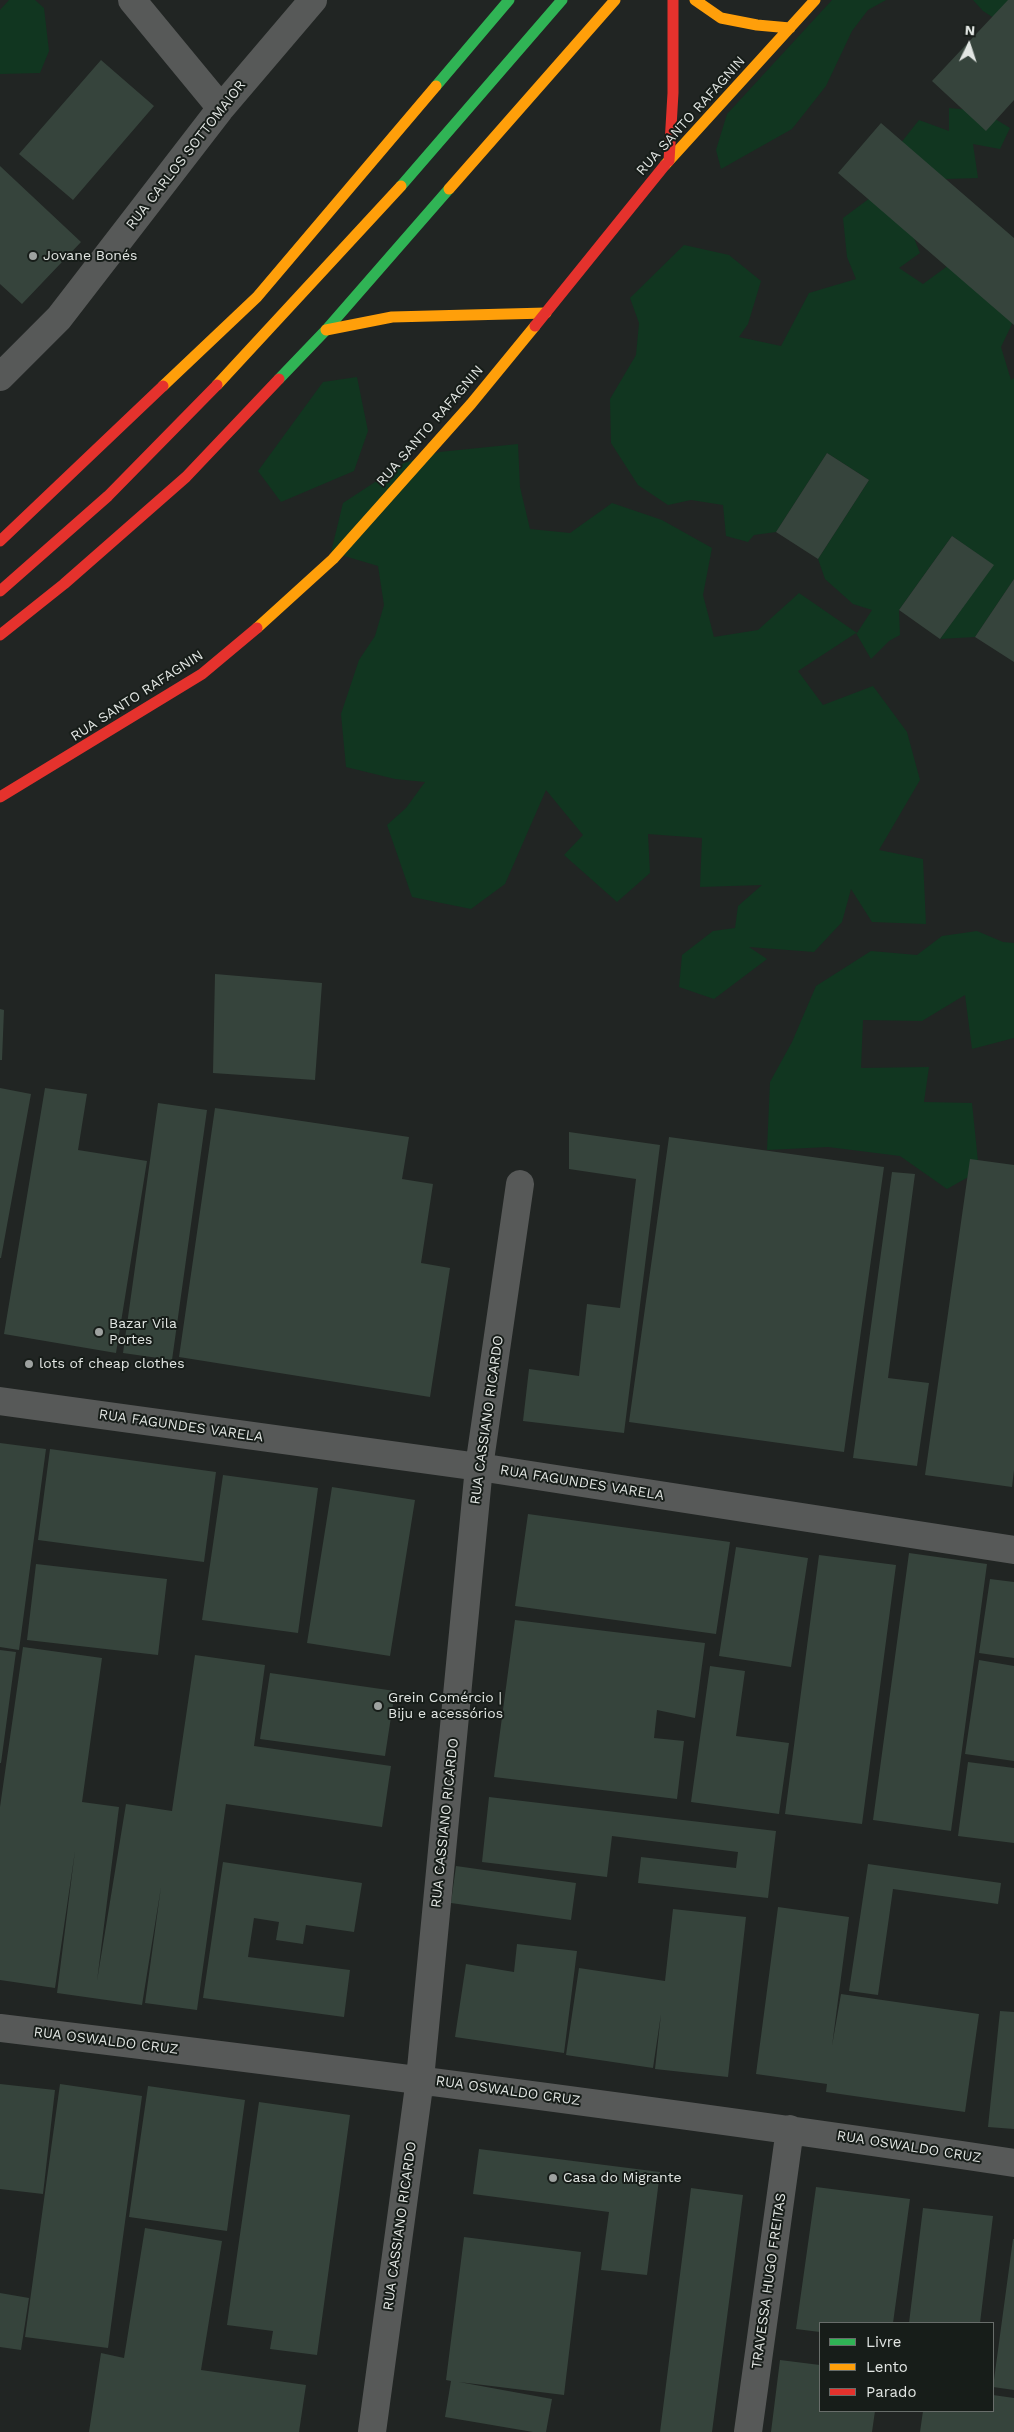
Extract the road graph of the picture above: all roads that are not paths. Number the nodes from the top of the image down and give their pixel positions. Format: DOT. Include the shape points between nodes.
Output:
graph roads {
  1 [pos="132,0"];
  2 [pos="313,0"];
  3 [pos="509,0"];
  4 [pos="562,0"];
  5 [pos="615,0"];
  6 [pos="673,0"];
  7 [pos="695,0"];
  8 [pos="815,0"];
  9 [pos="790,28"];
  10 [pos="221,108"];
  11 [pos="669,160"];
  12 [pos="546,314"];
  13 [pos="326,330"];
  14 [pos="0,377"];
  15 [pos="0,541"];
  16 [pos="0,591"];
  17 [pos="0,635"];
  18 [pos="0,797"];
  19 [pos="520,1184"];
  20 [pos="0,1401"];
  21 [pos="479,1467"];
  22 [pos="1014,1550"];
  23 [pos="0,2028"];
  24 [pos="420,2079"];
  25 [pos="790,2129"];
  26 [pos="1014,2163"];
  27 [pos="372,2432"];
  28 [pos="748,2432"];
  1 -- 10 [label="street"];
  2 -- 10 [label="street, RUA CARLOS SOTTOMAIOR"];
  3 -- 15 [label="main road" via="257,297"];
  4 -- 16 [label="main road" via="283,319 150,456"];
  5 -- 13 [label="main road"];
  6 -- 11 [label="main road"];
  7 -- 9 [label="main road" via="721,18 757,26"];
  8 -- 9 [label="main road, RUA SANTO RAFAGNIN"];
  9 -- 11 [label="main road, RUA SANTO RAFAGNIN"];
  10 -- 14 [label="street, RUA CARLOS SOTTOMAIOR" via="59,318"];
  11 -- 12 [label="main road, RUA SANTO RAFAGNIN"];
  12 -- 13 [label="main road" via="392,317"];
  12 -- 18 [label="main road, RUA SANTO RAFAGNIN" via="333,559 263,623 202,674"];
  13 -- 17 [label="main road" via="186,477 64,584"];
  19 -- 21 [label="street, RUA CASSIANO RICARDO"];
  20 -- 21 [label="street, RUA FAGUNDES VARELA"];
  21 -- 22 [label="street, RUA FAGUNDES VARELA"];
  21 -- 24 [label="street, RUA CASSIANO RICARDO"];
  23 -- 24 [label="street, RUA OSWALDO CRUZ"];
  24 -- 25 [label="street, RUA OSWALDO CRUZ"];
  24 -- 27 [label="street, RUA CASSIANO RICARDO"];
  25 -- 26 [label="street, RUA OSWALDO CRUZ"];
  25 -- 28 [label="street, TRAVESSA HUGO FREITAS"];
}
